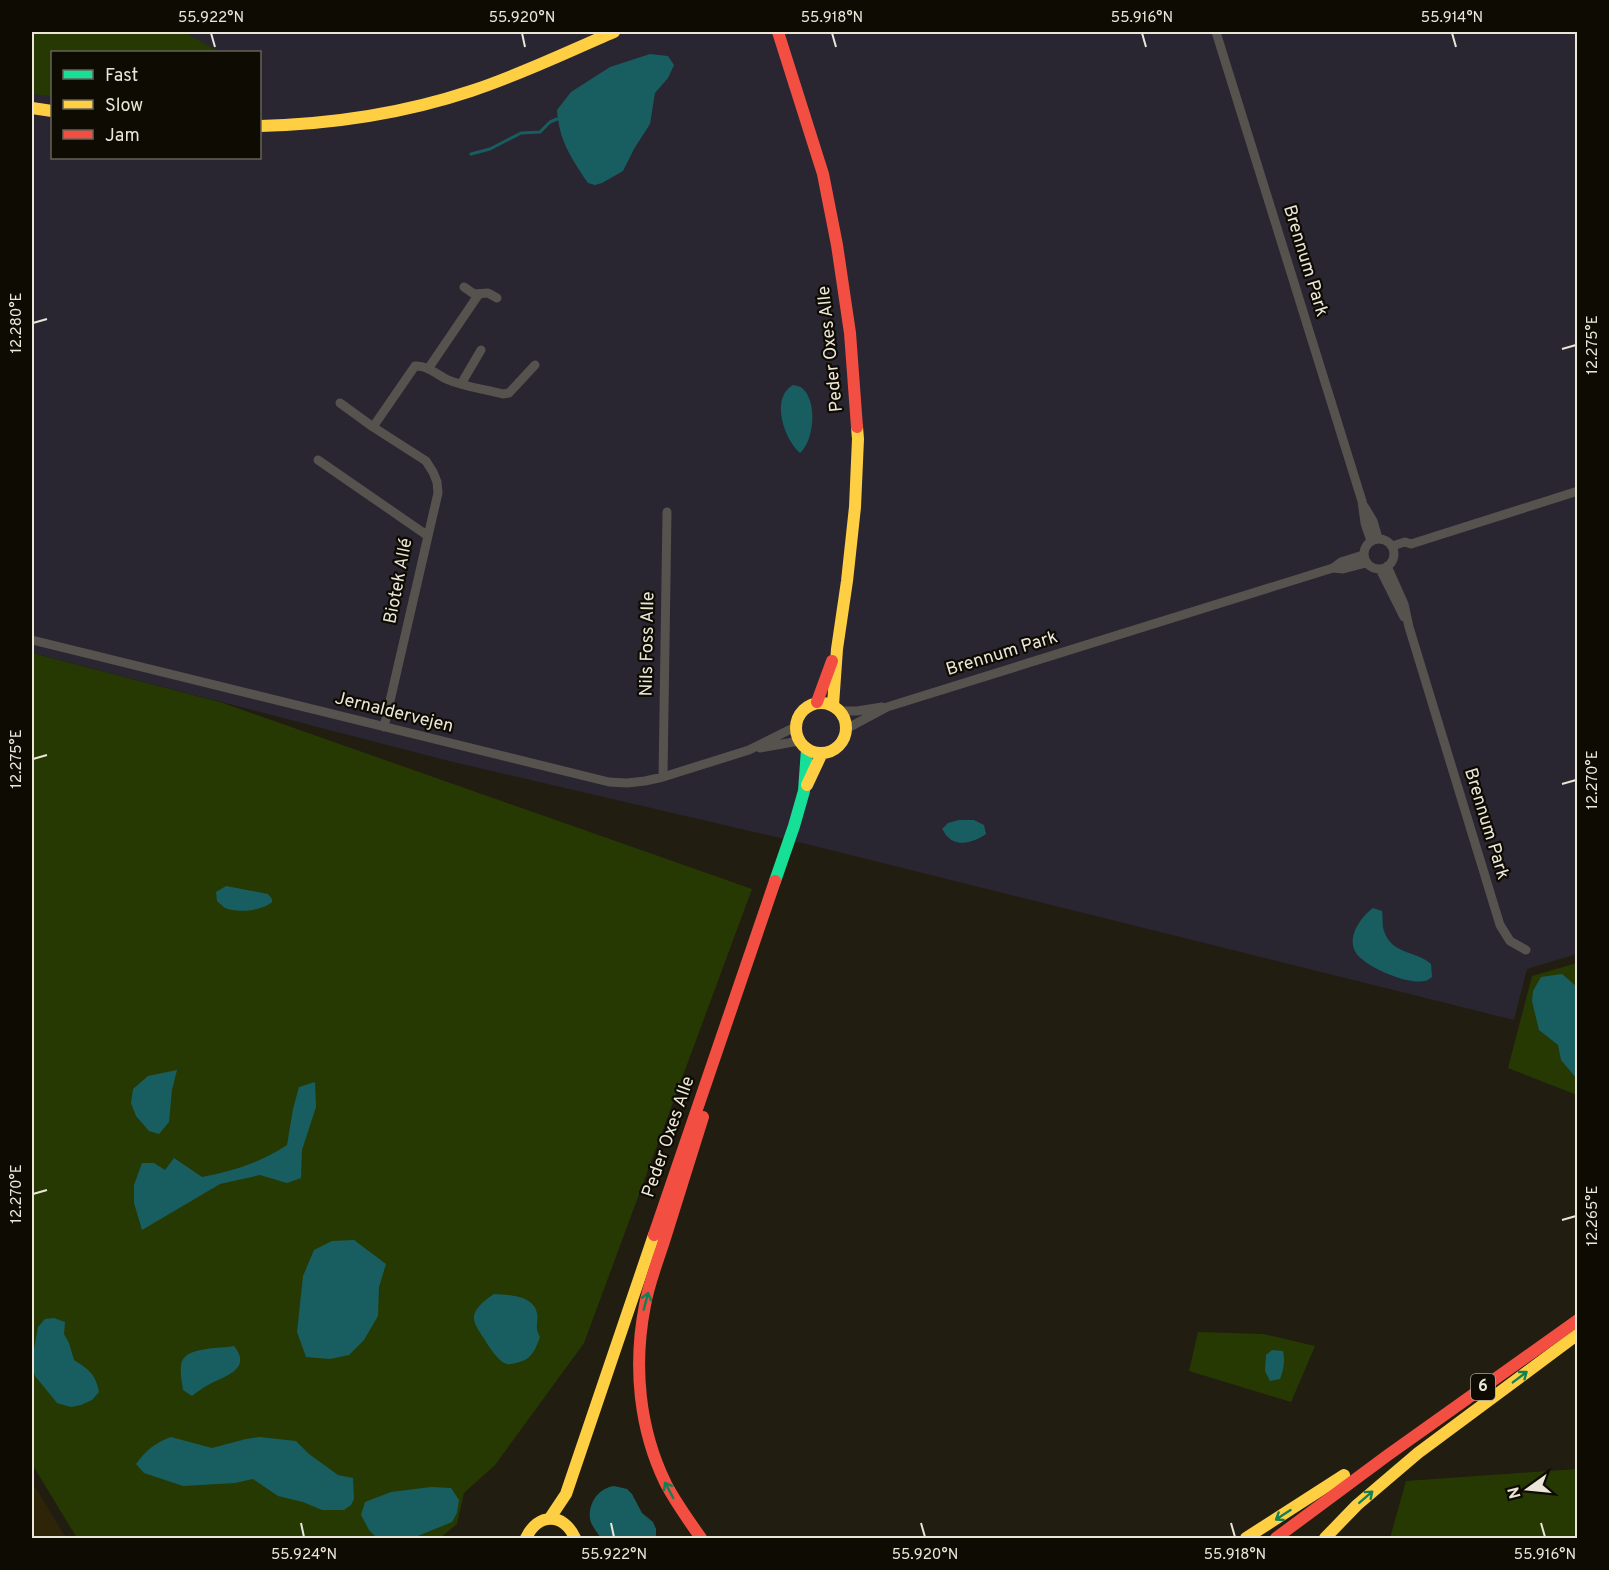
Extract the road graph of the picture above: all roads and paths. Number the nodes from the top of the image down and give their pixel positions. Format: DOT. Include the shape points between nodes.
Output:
graph roads {
  1 [pos="614,32"];
  2 [pos="771,32"];
  3 [pos="778,32"];
  4 [pos="1216,32"];
  5 [pos="784,53"];
  6 [pos="32,108"];
  7 [pos="51,111"];
  8 [pos="261,126"];
  9 [pos="464,287"];
  10 [pos="479,294"];
  11 [pos="497,298"];
  12 [pos="481,350"];
  13 [pos="535,365"];
  14 [pos="428,369"];
  15 [pos="461,384"];
  16 [pos="340,403"];
  17 [pos="373,427"];
  18 [pos="318,460"];
  19 [pos="1578,490"];
  20 [pos="667,512"];
  21 [pos="428,536"];
  22 [pos="1374,539"];
  23 [pos="1393,550"];
  24 [pos="1365,559"];
  25 [pos="1384,568"];
  26 [pos="32,640"];
  27 [pos="837,649"];
  28 [pos="817,702"];
  29 [pos="887,707"];
  30 [pos="837,708"];
  31 [pos="384,727"];
  32 [pos="795,727"];
  33 [pos="846,729"];
  34 [pos="803,745"];
  35 [pos="749,750"];
  36 [pos="822,753"];
  37 [pos="663,777"];
  38 [pos="804,791"];
  39 [pos="1526,950"];
  40 [pos="721,1042"];
  41 [pos="1578,1320"];
  42 [pos="1578,1334"];
  43 [pos="1388,1455"];
  44 [pos="566,1494"];
  45 [pos="550,1518"];
  46 [pos="564,1522"];
  47 [pos="526,1539"];
  48 [pos="575,1539"];
  49 [pos="701,1539"];
  50 [pos="1246,1539"];
  51 [pos="1276,1539"];
  52 [pos="1325,1539"];
  1 -- 8 [label="main road" via="442,100 342,121"];
  2 -- 5 [label="main road, Peder Oxes Alle"];
  3 -- 5 [label="main road, Peder Oxes Alle"];
  4 -- 22 [label="street, Brennum Park" via="1362,501 1365,523"];
  5 -- 27 [label="main road, Peder Oxes Alle" via="823,174 850,333 858,438 855,507"];
  6 -- 7 [label="main road"];
  9 -- 10 [label="street"];
  10 -- 11 [label="street"];
  10 -- 14 [label="street"];
  12 -- 15 [label="street"];
  13 -- 15 [label="street" via="509,393"];
  14 -- 15 [label="street"];
  14 -- 17 [label="street" via="418,365 413,368"];
  16 -- 17 [label="street"];
  17 -- 21 [label="street" via="426,461 433,472 438,493"];
  18 -- 21 [label="street, Biotek Allé"];
  19 -- 23 [label="street" via="1411,544 1407,549"];
  20 -- 37 [label="street, Nils Foss Alle"];
  21 -- 31 [label="street, Biotek Allé"];
  22 -- 23 [label="street" via="1386,540"];
  22 -- 24 [label="street" via="1364,548"];
  23 -- 25 [label="street" via="1393,559"];
  24 -- 25 [label="street" via="1370,566"];
  24 -- 29 [label="street, Brennum Park" via="1341,562 1333,568"];
  25 -- 39 [label="street, Brennum Park" via="1404,604 1500,925 1510,941"];
  26 -- 31 [label="street, Jernaldervejen"];
  27 -- 28 [label="main road, Peder Oxes Alle"];
  27 -- 30 [label="main road, Peder Oxes Alle"];
  28 -- 30 [label="main road"];
  28 -- 32 [label="main road" via="802,711"];
  29 -- 30 [label="street, Brennum Park" via="857,711"];
  29 -- 33 [label="street, Brennum Park"];
  30 -- 33 [label="main road" via="845,719"];
  31 -- 37 [label="street, Jernaldervejen" via="609,782"];
  32 -- 34 [label="main road"];
  32 -- 35 [label="street, Jernaldervejen"];
  33 -- 36 [label="main road" via="839,746"];
  34 -- 35 [label="street, Jernaldervejen"];
  34 -- 36 [label="main road"];
  34 -- 38 [label="main road, Peder Oxes Alle"];
  35 -- 37 [label="street, Jernaldervejen"];
  36 -- 38 [label="main road, Peder Oxes Alle"];
  38 -- 40 [label="main road, Peder Oxes Alle"];
  40 -- 44 [label="main road, Peder Oxes Alle"];
  49 -- 40 [label="main road, one-way" via="666,1486 652,1449 640,1401 638,1352 645,1303 706,1110"];
  41 -- 43 [label="main road, 6"];
  52 -- 42 [label="main road, one-way" via="1357,1505 1418,1453"];
  43 -- 50 [label="main road, one-way" via="1343,1475"];
  43 -- 51 [label="main road, 6"];
  44 -- 45 [label="main road, Peder Oxes Alle"];
  44 -- 46 [label="main road, Peder Oxes Alle"];
  45 -- 46 [label="main road"];
  45 -- 47 [label="main road, Peder Oxes Alle" via="533,1525"];
  46 -- 48 [label="main road"];
}
